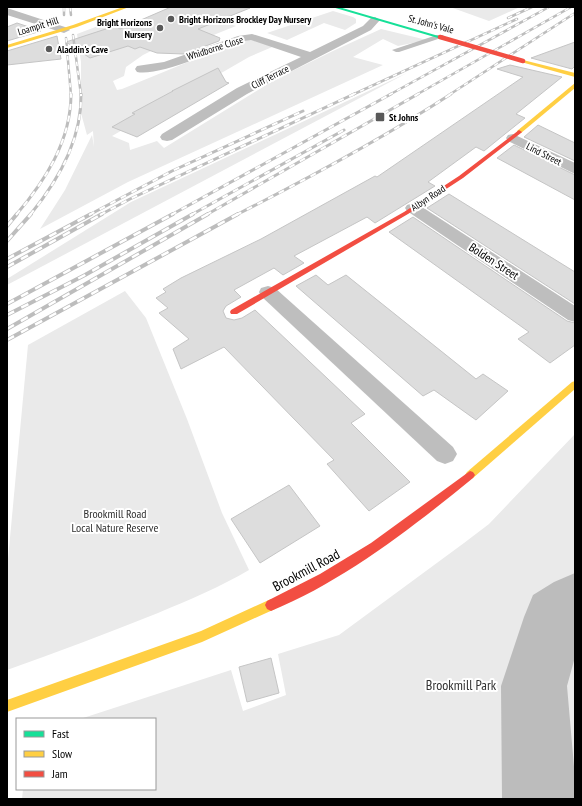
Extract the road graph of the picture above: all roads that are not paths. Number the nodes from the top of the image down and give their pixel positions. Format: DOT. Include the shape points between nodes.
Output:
graph roads {
  1 [pos="127,7"];
  2 [pos="334,7"];
  3 [pos="376,7"];
  4 [pos="7,11"];
  5 [pos="358,14"];
  6 [pos="375,20"];
  7 [pos="64,30"];
  8 [pos="440,37"];
  9 [pos="7,47"];
  10 [pos="396,50"];
  11 [pos="311,56"];
  12 [pos="141,69"];
  13 [pos="575,75"];
  14 [pos="575,85"];
  15 [pos="167,137"];
  16 [pos="513,138"];
  17 [pos="575,169"];
  18 [pos="413,208"];
  19 [pos="268,292"];
  20 [pos="234,312"];
  21 [pos="575,315"];
  22 [pos="575,384"];
  23 [pos="445,454"];
  24 [pos="7,706"];
  1 -- 7 [label="main road, Loampit Hill"];
  2 -- 5 [label="main road, St. John's Vale"];
  3 -- 5 [label="street"];
  4 -- 7 [label="street"];
  5 -- 6 [label="main road, St. John's Vale"];
  6 -- 8 [label="main road, St. John's Vale"];
  6 -- 11 [label="street, Cliff Terrace" via="367,28"];
  7 -- 9 [label="main road, Loampit Hill"];
  8 -- 10 [label="lane"];
  8 -- 13 [label="main road, St. John's Vale, bridge"];
  11 -- 12 [label="street, Whidborne Close" via="252,37 242,38 166,64"];
  11 -- 15 [label="street, Cliff Terrace" via="242,91"];
  14 -- 16 [label="main road, Albyn Road"];
  16 -- 17 [label="street, Lind Street"];
  16 -- 18 [label="main road, Albyn Road"];
  18 -- 19 [label="main road, Albyn Road"];
  18 -- 21 [label="street, Bolden Street"];
  19 -- 20 [label="main road, Albyn Road"];
  19 -- 23 [label="street"];
  22 -- 24 [label="main road, Brookmill Road" via="468,476 405,525 348,564 284,599 202,636"];
}
